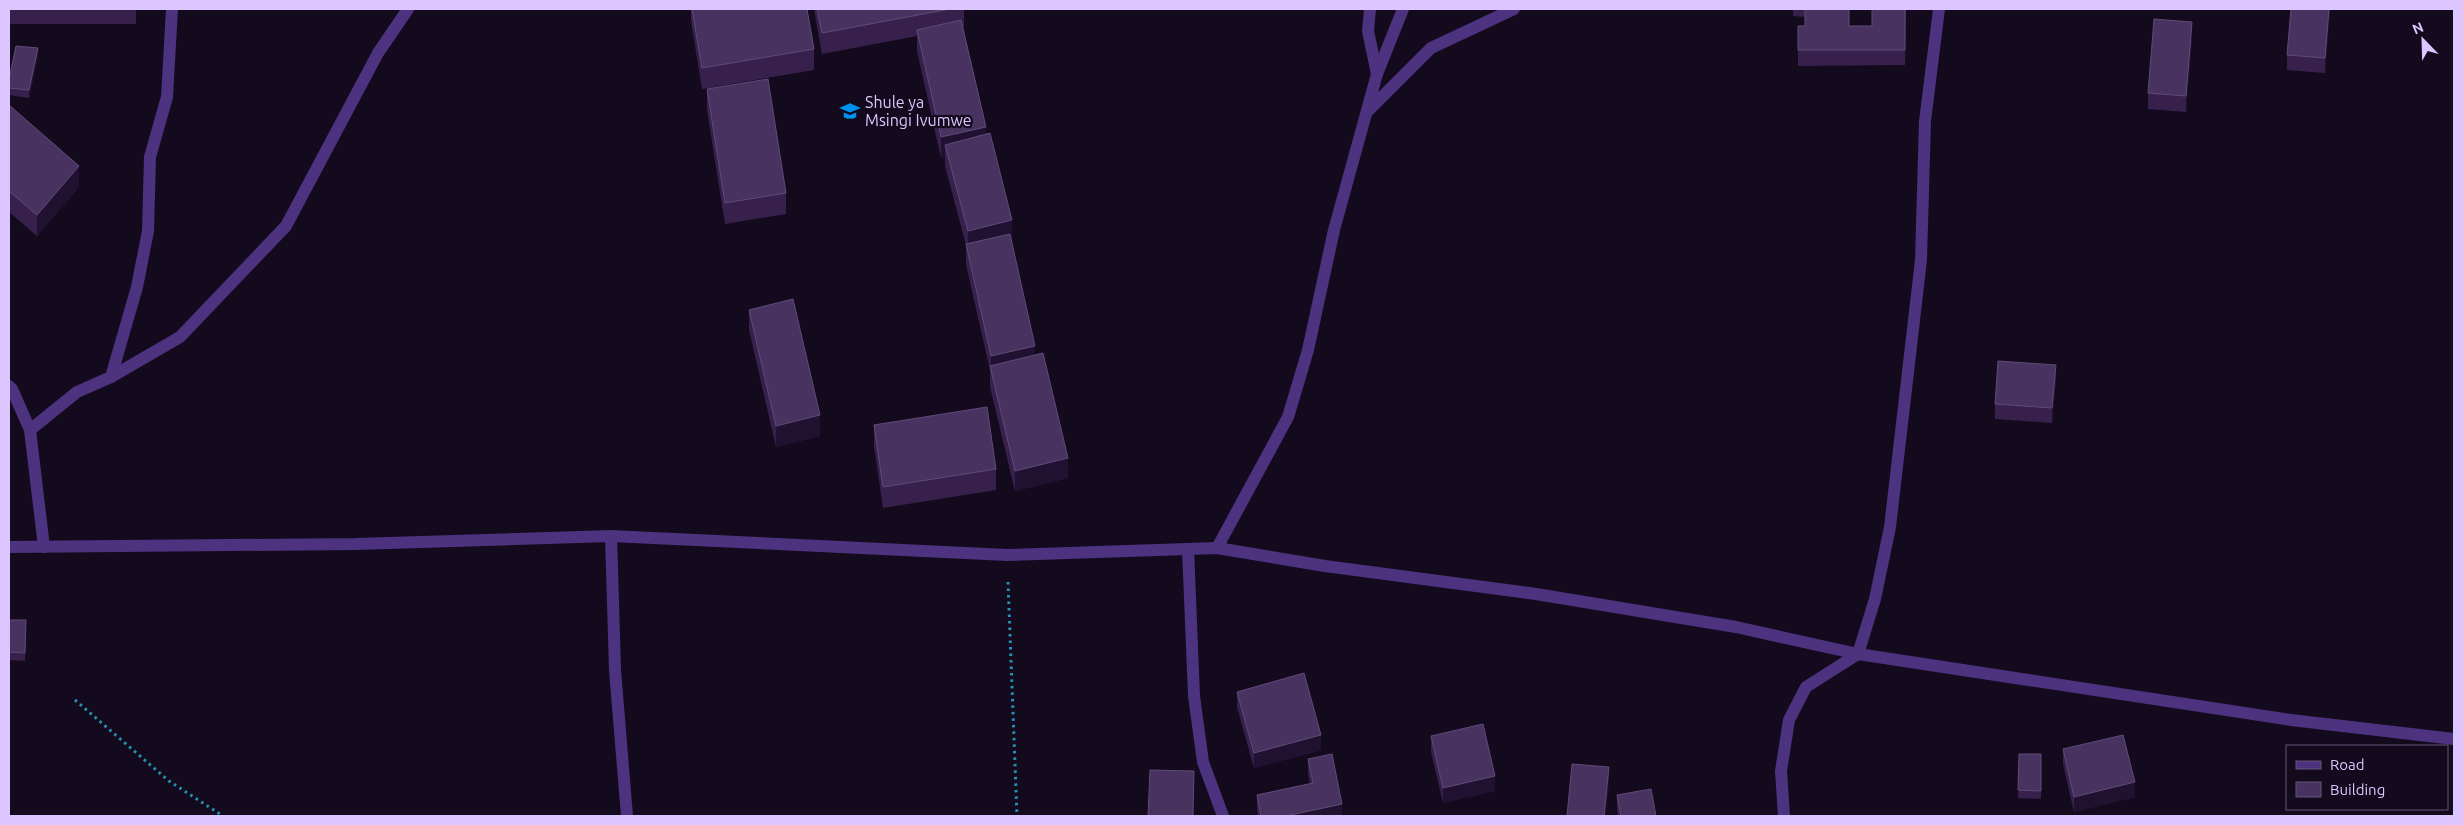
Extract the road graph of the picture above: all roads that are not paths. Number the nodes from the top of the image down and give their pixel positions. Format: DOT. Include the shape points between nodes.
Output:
graph roads {
  1 [pos="172,9"];
  2 [pos="408,9"];
  3 [pos="1370,9"];
  4 [pos="1403,9"];
  5 [pos="1514,9"];
  6 [pos="1939,9"];
  7 [pos="1377,74"];
  8 [pos="1368,111"];
  9 [pos="111,377"];
  10 [pos="9,386"];
  11 [pos="30,430"];
  12 [pos="611,536"];
  13 [pos="9,547"];
  14 [pos="44,547"];
  15 [pos="1217,548"];
  16 [pos="1188,549"];
  17 [pos="1858,654"];
  18 [pos="2454,739"];
  19 [pos="627,816"];
  20 [pos="1223,816"];
  21 [pos="1784,816"];
  1 -- 9 [label="street" via="167,96 150,157 148,231 137,287"];
  2 -- 9 [label="street" via="378,53 286,226 180,337"];
  3 -- 7 [label="street" via="1368,31"];
  4 -- 7 [label="street"];
  5 -- 8 [label="street" via="1431,48"];
  6 -- 17 [label="street" via="1925,122 1921,260 1890,527 1875,599"];
  7 -- 8 [label="street"];
  8 -- 15 [label="street" via="1334,230 1308,350 1288,416"];
  9 -- 11 [label="street" via="77,392"];
  10 -- 11 [label="street"];
  11 -- 14 [label="street"];
  12 -- 14 [label="street" via="356,544"];
  12 -- 16 [label="street" via="1007,555"];
  12 -- 19 [label="street" via="615,670"];
  13 -- 14 [label="street"];
  15 -- 16 [label="street"];
  15 -- 17 [label="street" via="1574,600 1736,627"];
  16 -- 20 [label="street" via="1194,696 1203,762"];
  17 -- 18 [label="street" via="2291,720"];
  17 -- 21 [label="street" via="1806,687 1789,720 1781,771"];
}
